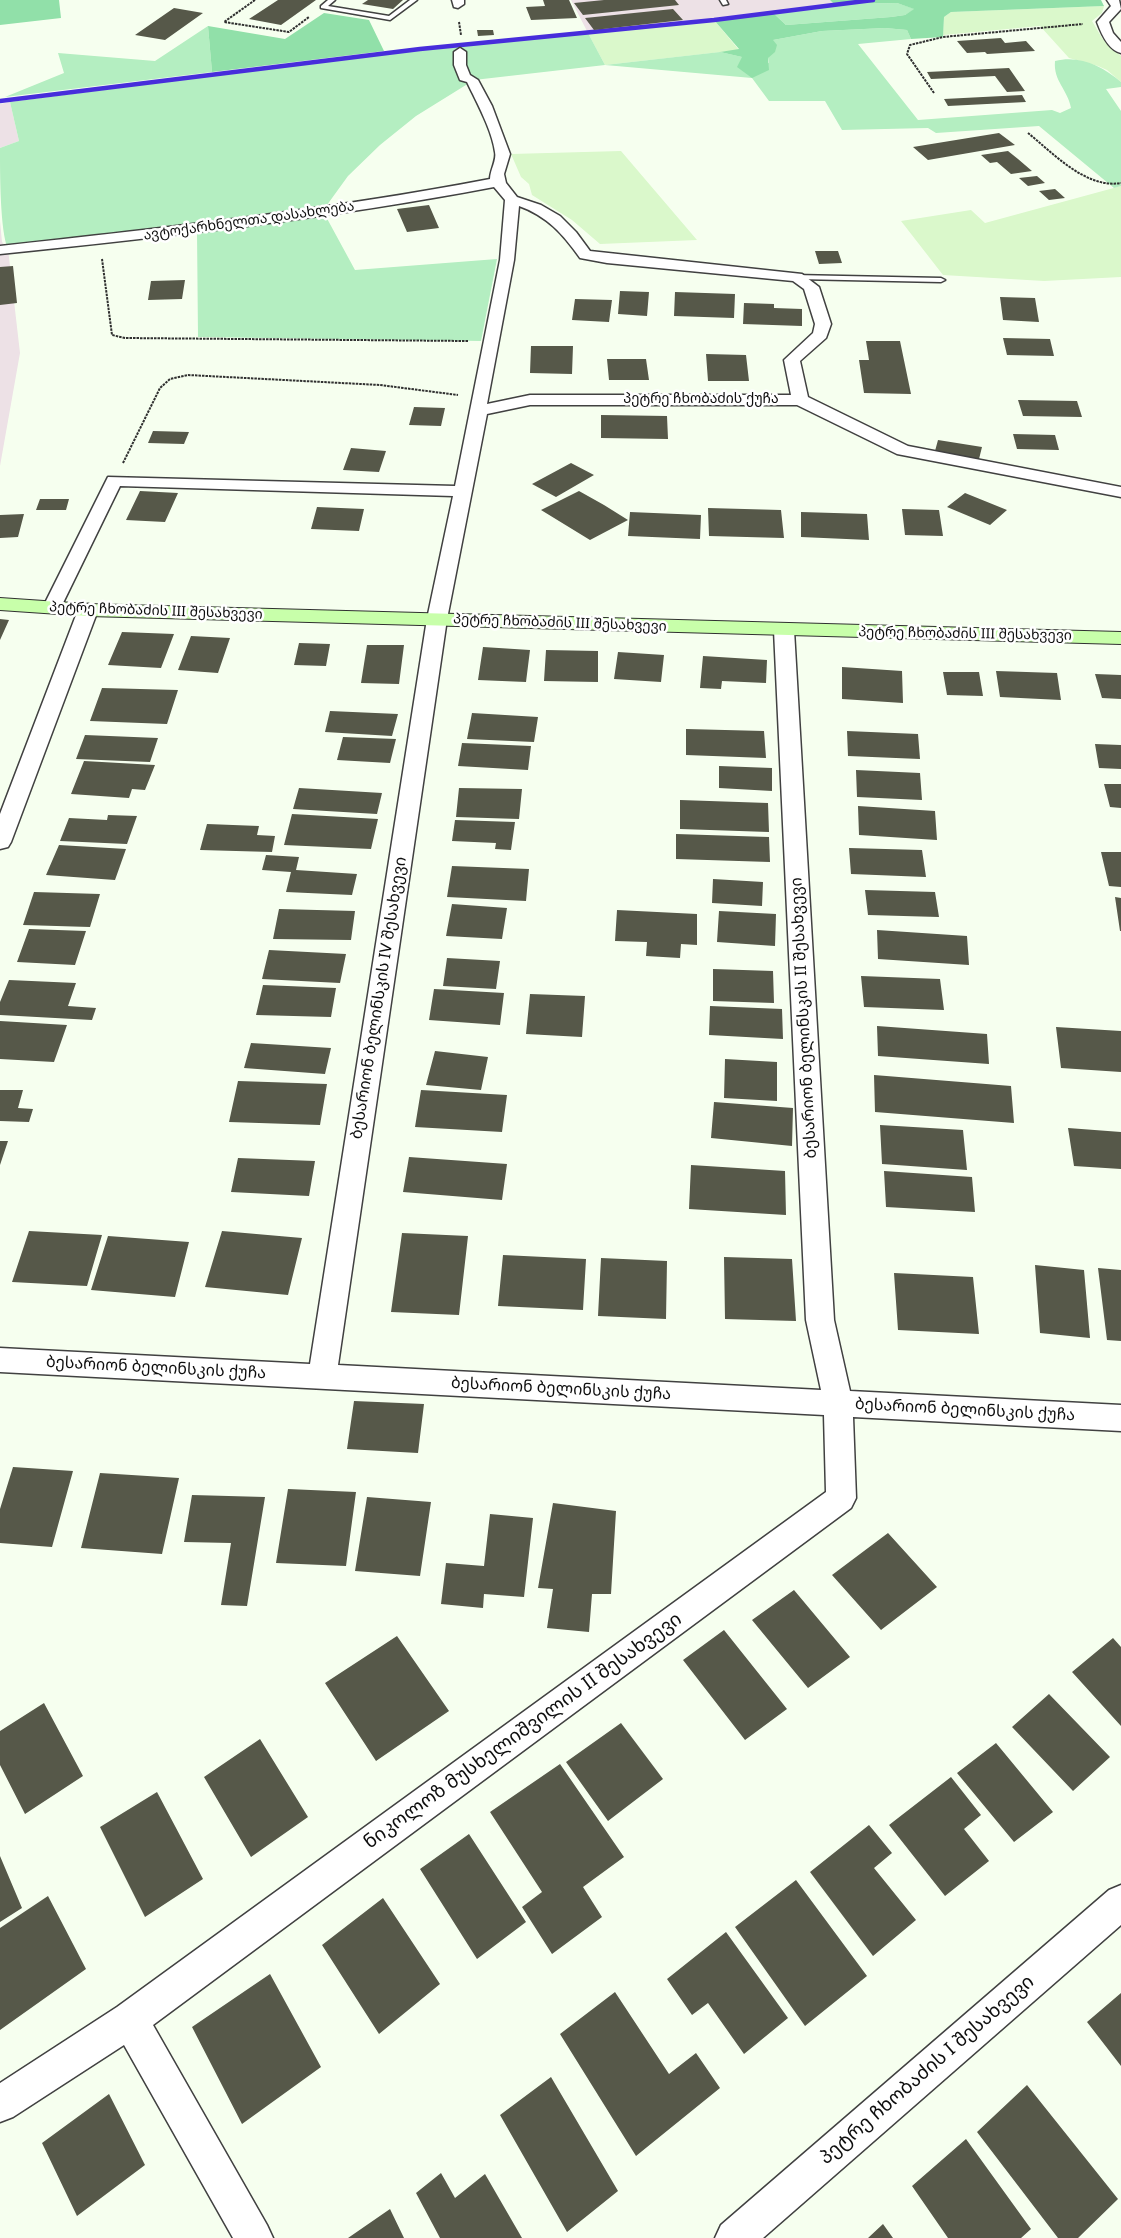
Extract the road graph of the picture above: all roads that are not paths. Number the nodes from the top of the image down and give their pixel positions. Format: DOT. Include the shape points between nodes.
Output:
graph roads {
  1 [pos="332,0"];
  2 [pos="414,0"];
  3 [pos="1113,0"];
  4 [pos="1121,49"];
  5 [pos="460,52"];
  6 [pos="496,182"];
  7 [pos="512,200"];
  8 [pos="0,250"];
  9 [pos="797,277"];
  10 [pos="941,280"];
  11 [pos="800,400"];
  12 [pos="479,404"];
  13 [pos="462,491"];
  14 [pos="1121,492"];
  15 [pos="0,604"];
  16 [pos="52,607"];
  17 [pos="88,610"];
  18 [pos="437,619"];
  19 [pos="784,630"];
  20 [pos="1121,638"];
  21 [pos="0,842"];
  22 [pos="0,1360"];
  23 [pos="322,1377"];
  24 [pos="838,1403"];
  25 [pos="1121,1418"];
  26 [pos="1121,1902"];
  27 [pos="130,2020"];
  28 [pos="0,2104"];
  29 [pos="254,2238"];
  30 [pos="734,2238"];
  1 -- 2 [label="lane" via="323,7 390,18"];
  3 -- 4 [label="street" via="1117,6 1103,22 1107,34"];
  5 -- 6 [label="street" via="460,65 465,77 472,80 485,106 503,154 495,173"];
  6 -- 7 [label="street"];
  6 -- 8 [label="street, ავტოქარხნელთა დასახლება" via="407,199 140,237"];
  7 -- 9 [label="street" via="546,212 570,232 585,255"];
  7 -- 12 [label="street" via="507,260"];
  9 -- 10 [label="lane"];
  9 -- 11 [label="street" via="811,287 823,324 820,335 792,360"];
  11 -- 12 [label="street, პეტრე ჩხობაძის ქუჩა" via="530,400"];
  11 -- 14 [label="street, პეტრე ჩხობაძის ქუჩა" via="903,450"];
  12 -- 13 [label="street"];
  13 -- 16 [label="street" via="114,481"];
  13 -- 18 [label="street"];
  15 -- 16 [label="street, პეტრე ჩხობაძის III შესახვევი"];
  16 -- 17 [label="street, პეტრე ჩხობაძის III შესახვევი"];
  17 -- 18 [label="street, პეტრე ჩხობაძის III შესახვევი"];
  17 -- 21 [label="street"];
  18 -- 19 [label="street, პეტრე ჩხობაძის III შესახვევი"];
  18 -- 23 [label="street, ბესარიონ ბელინსკის IV შესახვევი"];
  19 -- 20 [label="street, პეტრე ჩხობაძის III შესახვევი"];
  19 -- 24 [label="street, ბესარიონ ბელინსკის II შესახვევი" via="820,1320"];
  22 -- 23 [label="street, ბესარიონ ბელინსკის ქუჩა"];
  23 -- 24 [label="street, ბესარიონ ბელინსკის ქუჩა"];
  24 -- 25 [label="street, ბესარიონ ბელინსკის ქუჩა"];
  24 -- 27 [label="street, ნიკოლოზ მუსხელიშვილის II შესახვევი" via="840,1498"];
  26 -- 30 [label="street, პეტრე ჩხობაძის I შესახვევი"];
  27 -- 28 [label="street, ნიკოლოზ მუსხელიშვილის II შესახვევი"];
  27 -- 29 [label="street"];
}
